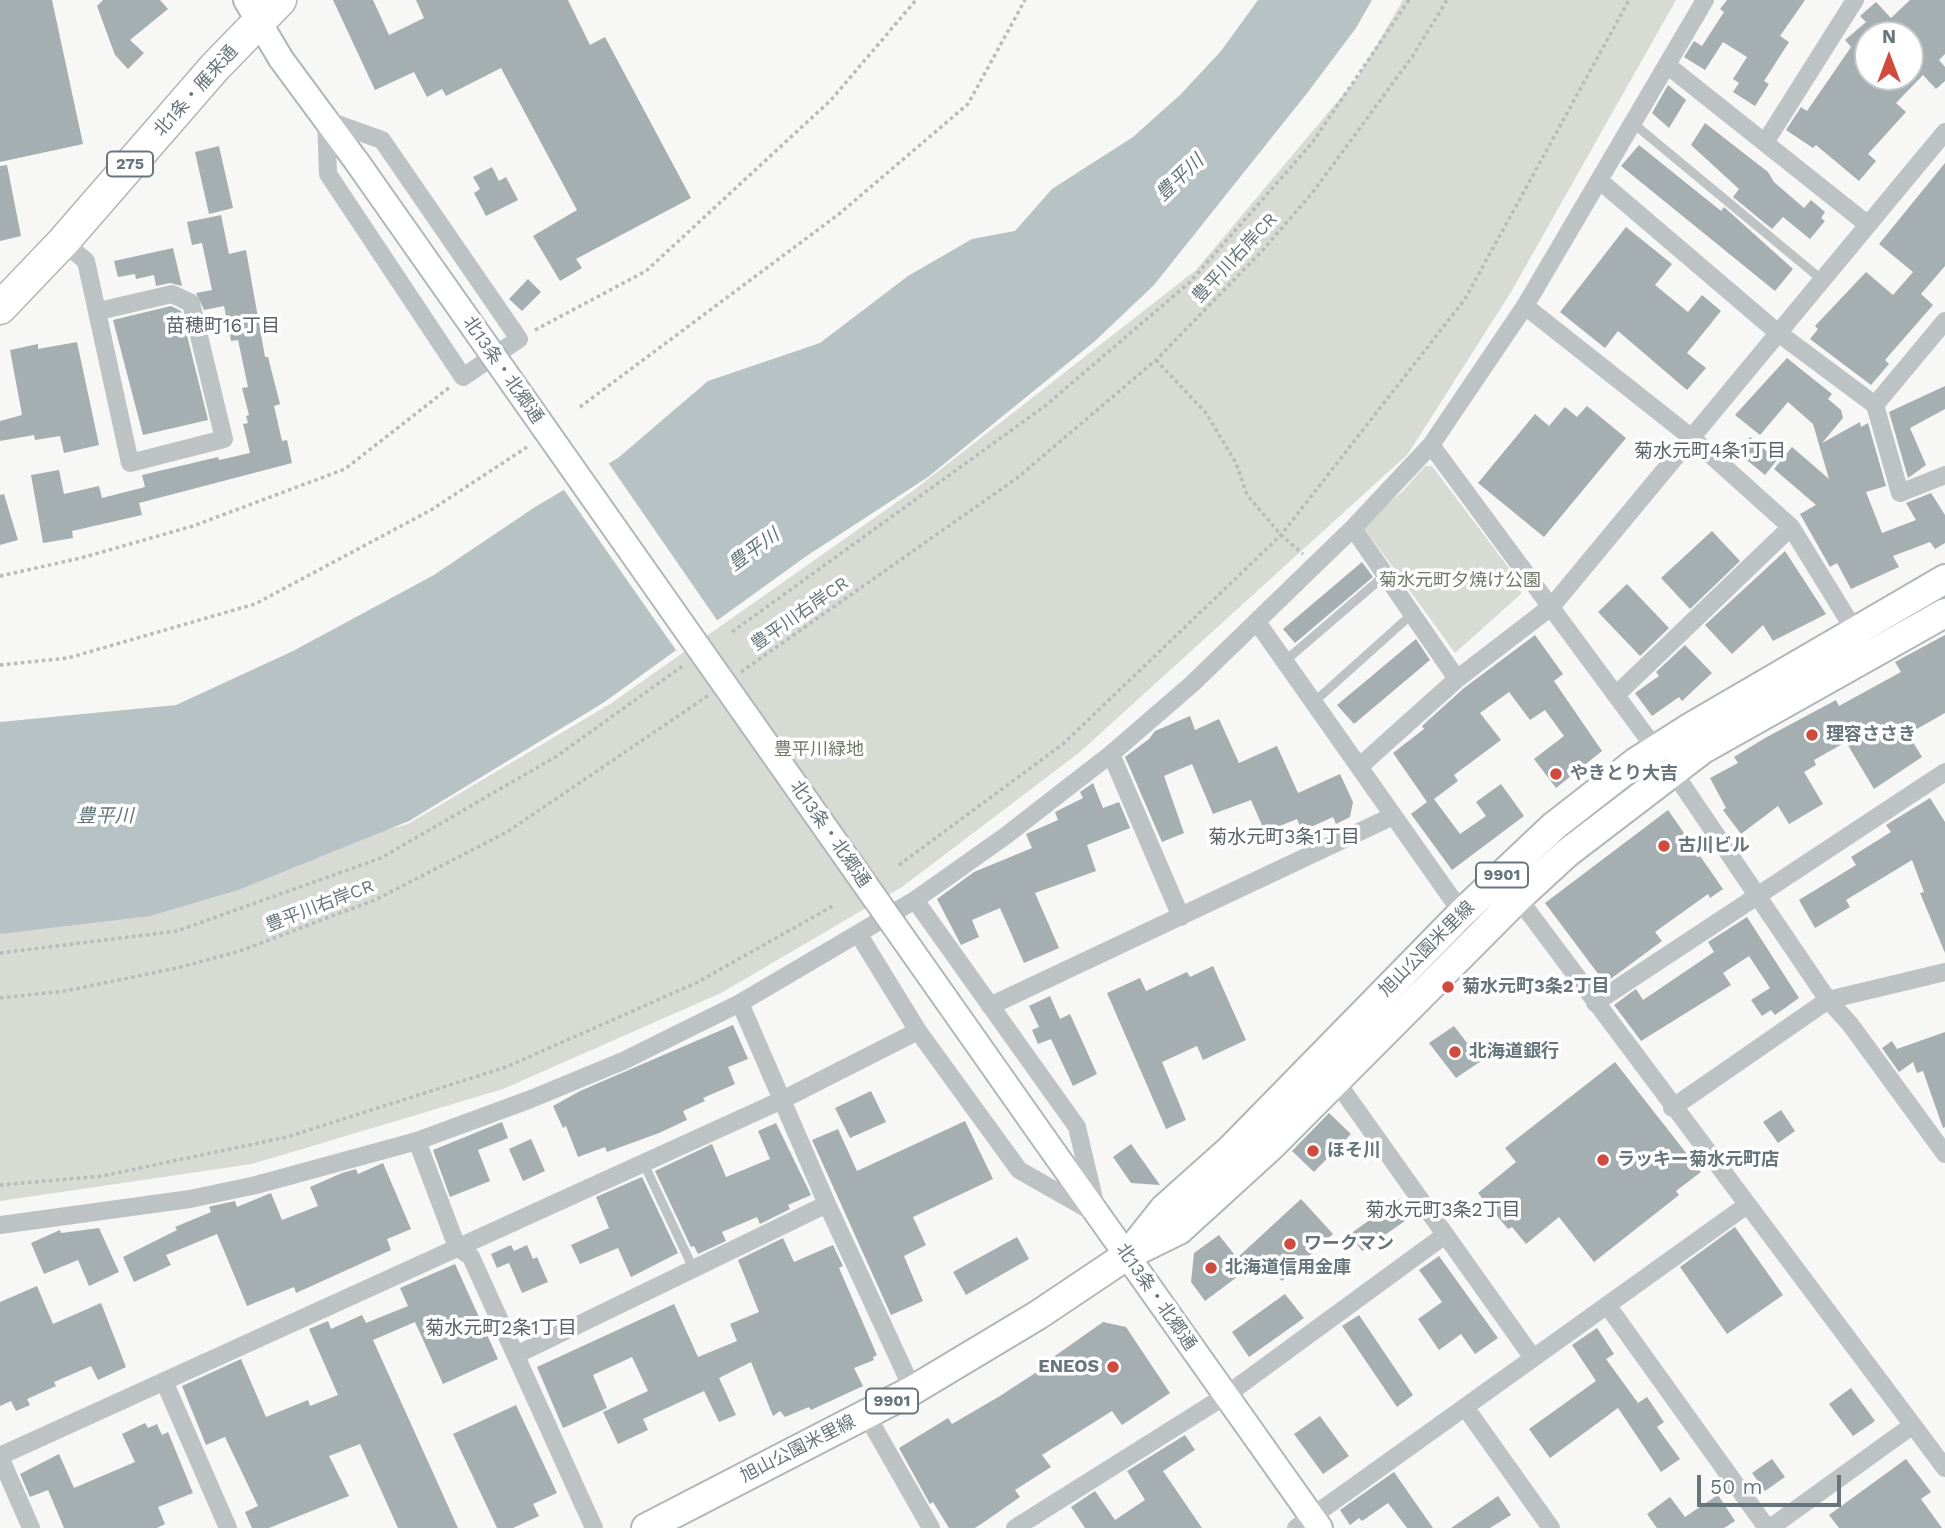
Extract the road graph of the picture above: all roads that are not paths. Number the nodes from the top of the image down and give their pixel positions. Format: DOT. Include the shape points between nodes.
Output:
graph roads {
  1 [pos="1705,0"];
  2 [pos="1855,0"];
  3 [pos="262,7"];
  4 [pos="1667,65"];
  5 [pos="326,120"];
  6 [pos="1634,124"];
  7 [pos="1945,132"];
  8 [pos="1766,141"];
  9 [pos="1600,181"];
  10 [pos="1867,224"];
  11 [pos="63,242"];
  12 [pos="1821,279"];
  13 [pos="1525,306"];
  14 [pos="0,308"];
  15 [pos="99,311"];
  16 [pos="1945,321"];
  17 [pos="1777,332"];
  18 [pos="1875,405"];
  19 [pos="1692,439"];
  20 [pos="1431,444"];
  21 [pos="1945,475"];
  22 [pos="1791,527"];
  23 [pos="1353,528"];
  24 [pos="1384,576"];
  25 [pos="1945,579"];
  26 [pos="1552,606"];
  27 [pos="1945,613"];
  28 [pos="1411,615"];
  29 [pos="1257,622"];
  30 [pos="1855,631"];
  31 [pos="1285,661"];
  32 [pos="1457,679"];
  33 [pos="1616,695"];
  34 [pos="1314,702"];
  35 [pos="1111,754"];
  36 [pos="1664,762"];
  37 [pos="1359,767"];
  38 [pos="1943,780"];
  39 [pos="1393,816"];
  40 [pos="1758,892"];
  41 [pos="1518,898"];
  42 [pos="915,900"];
  43 [pos="1462,914"];
  44 [pos="1181,917"];
  45 [pos="859,935"];
  46 [pos="1945,972"];
  47 [pos="1828,1000"];
  48 [pos="740,1003"];
  49 [pos="1595,1003"];
  50 [pos="990,1006"];
  51 [pos="918,1031"];
  52 [pos="1336,1081"];
  53 [pos="782,1100"];
  54 [pos="1672,1108"];
  55 [pos="416,1141"];
  56 [pos="1945,1154"];
  57 [pos="643,1162"];
  58 [pos="827,1204"];
  59 [pos="1747,1205"];
  60 [pos="1097,1214"];
  61 [pos="0,1225"];
  62 [pos="1445,1235"];
  63 [pos="457,1247"];
  64 [pos="1126,1256"];
  65 [pos="693,1268"];
  66 [pos="1607,1305"];
  67 [pos="516,1355"];
  68 [pos="1533,1358"];
  69 [pos="164,1381"];
  70 [pos="913,1390"];
  71 [pos="1226,1396"];
  72 [pos="1465,1407"];
  73 [pos="866,1415"];
  74 [pos="1913,1425"];
  75 [pos="0,1456"];
  76 [pos="1945,1468"];
  77 [pos="1309,1524"];
  78 [pos="224,1526"];
  79 [pos="31,1528"];
  80 [pos="594,1528"];
  81 [pos="646,1528"];
  82 [pos="931,1528"];
  83 [pos="1015,1528"];
  84 [pos="1551,1528"];
  85 [pos="1769,1528"];
  1 -- 4 [label="street"];
  2 -- 8 [label="street"];
  3 -- 5 [label="street, 北13条・北郷通" via="281,58"];
  3 -- 11 [label="highway, 北1条・雁来通 / 275"];
  4 -- 6 [label="street"];
  4 -- 8 [label="street"];
  5 -- 5 [label="street" via="382,139 519,339 463,377 328,173"];
  5 -- 60 [label="street, 北13条・北郷通, bridge"];
  6 -- 9 [label="street"];
  6 -- 12 [label="lane"];
  7 -- 10 [label="street"];
  8 -- 10 [label="street"];
  9 -- 13 [label="street"];
  9 -- 17 [label="street"];
  10 -- 12 [label="street"];
  11 -- 14 [label="highway, 北1条・雁来通 / 275"];
  11 -- 15 [label="street" via="86,261"];
  12 -- 17 [label="street"];
  13 -- 19 [label="street"];
  13 -- 20 [label="street"];
  15 -- 15 [label="street" via="130,463 224,439 191,303 172,294"];
  16 -- 18 [label="street"];
  17 -- 18 [label="street"];
  17 -- 19 [label="street"];
  18 -- 21 [label="street" via="1900,493"];
  19 -- 22 [label="street"];
  19 -- 26 [label="street"];
  20 -- 23 [label="street"];
  20 -- 26 [label="street"];
  22 -- 30 [label="street"];
  22 -- 33 [label="street"];
  23 -- 24 [label="street"];
  23 -- 29 [label="street"];
  24 -- 28 [label="street"];
  24 -- 31 [label="lane"];
  25 -- 30 [label="main road, 旭山公園米里線 / 9901"];
  26 -- 32 [label="street"];
  26 -- 33 [label="street"];
  27 -- 36 [label="main road, 旭山公園米里線 / 9901" via="1703,749"];
  28 -- 32 [label="street"];
  28 -- 34 [label="lane"];
  29 -- 31 [label="street"];
  29 -- 35 [label="street"];
  30 -- 36 [label="main road, 旭山公園米里線 / 9901" via="1691,727"];
  31 -- 34 [label="street"];
  32 -- 37 [label="street"];
  33 -- 36 [label="street"];
  34 -- 37 [label="street"];
  35 -- 42 [label="street"];
  35 -- 44 [label="street"];
  36 -- 40 [label="street"];
  36 -- 41 [label="main road, 旭山公園米里線 / 9901"];
  36 -- 43 [label="main road, 旭山公園米里線 / 9901" via="1636,762 1554,826"];
  37 -- 39 [label="street"];
  38 -- 40 [label="street"];
  39 -- 43 [label="street"];
  39 -- 44 [label="street"];
  40 -- 47 [label="street"];
  40 -- 49 [label="street"];
  41 -- 49 [label="street"];
  41 -- 52 [label="main road, 旭山公園米里線 / 9901"];
  42 -- 45 [label="street"];
  42 -- 50 [label="street"];
  43 -- 64 [label="main road, 旭山公園米里線 / 9901" via="1230,1150 1164,1209"];
  44 -- 50 [label="street"];
  45 -- 48 [label="street"];
  45 -- 51 [label="street"];
  46 -- 47 [label="street"];
  47 -- 54 [label="street"];
  47 -- 56 [label="street"];
  48 -- 53 [label="street"];
  48 -- 55 [label="street" via="623,1061"];
  49 -- 54 [label="street"];
  50 -- 60 [label="street" via="1077,1127"];
  51 -- 53 [label="street"];
  51 -- 60 [label="street" via="1019,1170"];
  52 -- 62 [label="street"];
  52 -- 64 [label="main road, 旭山公園米里線 / 9901" via="1179,1230"];
  53 -- 57 [label="street"];
  53 -- 58 [label="street"];
  54 -- 59 [label="street"];
  55 -- 61 [label="street" via="190,1199"];
  55 -- 63 [label="street"];
  57 -- 63 [label="street"];
  57 -- 65 [label="lane"];
  58 -- 65 [label="street"];
  58 -- 70 [label="street"];
  59 -- 66 [label="street"];
  59 -- 74 [label="street"];
  60 -- 64 [label="street, 北13条・北郷通"];
  62 -- 68 [label="street"];
  62 -- 71 [label="street"];
  63 -- 67 [label="street" via="471,1257"];
  63 -- 69 [label="street"];
  64 -- 70 [label="main road, 旭山公園米里線 / 9901"];
  64 -- 71 [label="street, 北13条・北郷通"];
  65 -- 67 [label="street"];
  66 -- 68 [label="street"];
  66 -- 85 [label="street"];
  67 -- 80 [label="street"];
  68 -- 72 [label="street"];
  69 -- 75 [label="street"];
  69 -- 78 [label="street"];
  70 -- 73 [label="main road, 旭山公園米里線 / 9901"];
  71 -- 77 [label="street, 北13条・北郷通"];
  71 -- 83 [label="street"];
  72 -- 77 [label="street"];
  72 -- 84 [label="street"];
  73 -- 81 [label="main road, 旭山公園米里線 / 9901"];
  73 -- 82 [label="street"];
  74 -- 76 [label="street"];
  74 -- 85 [label="street"];
  75 -- 79 [label="street"];
}
